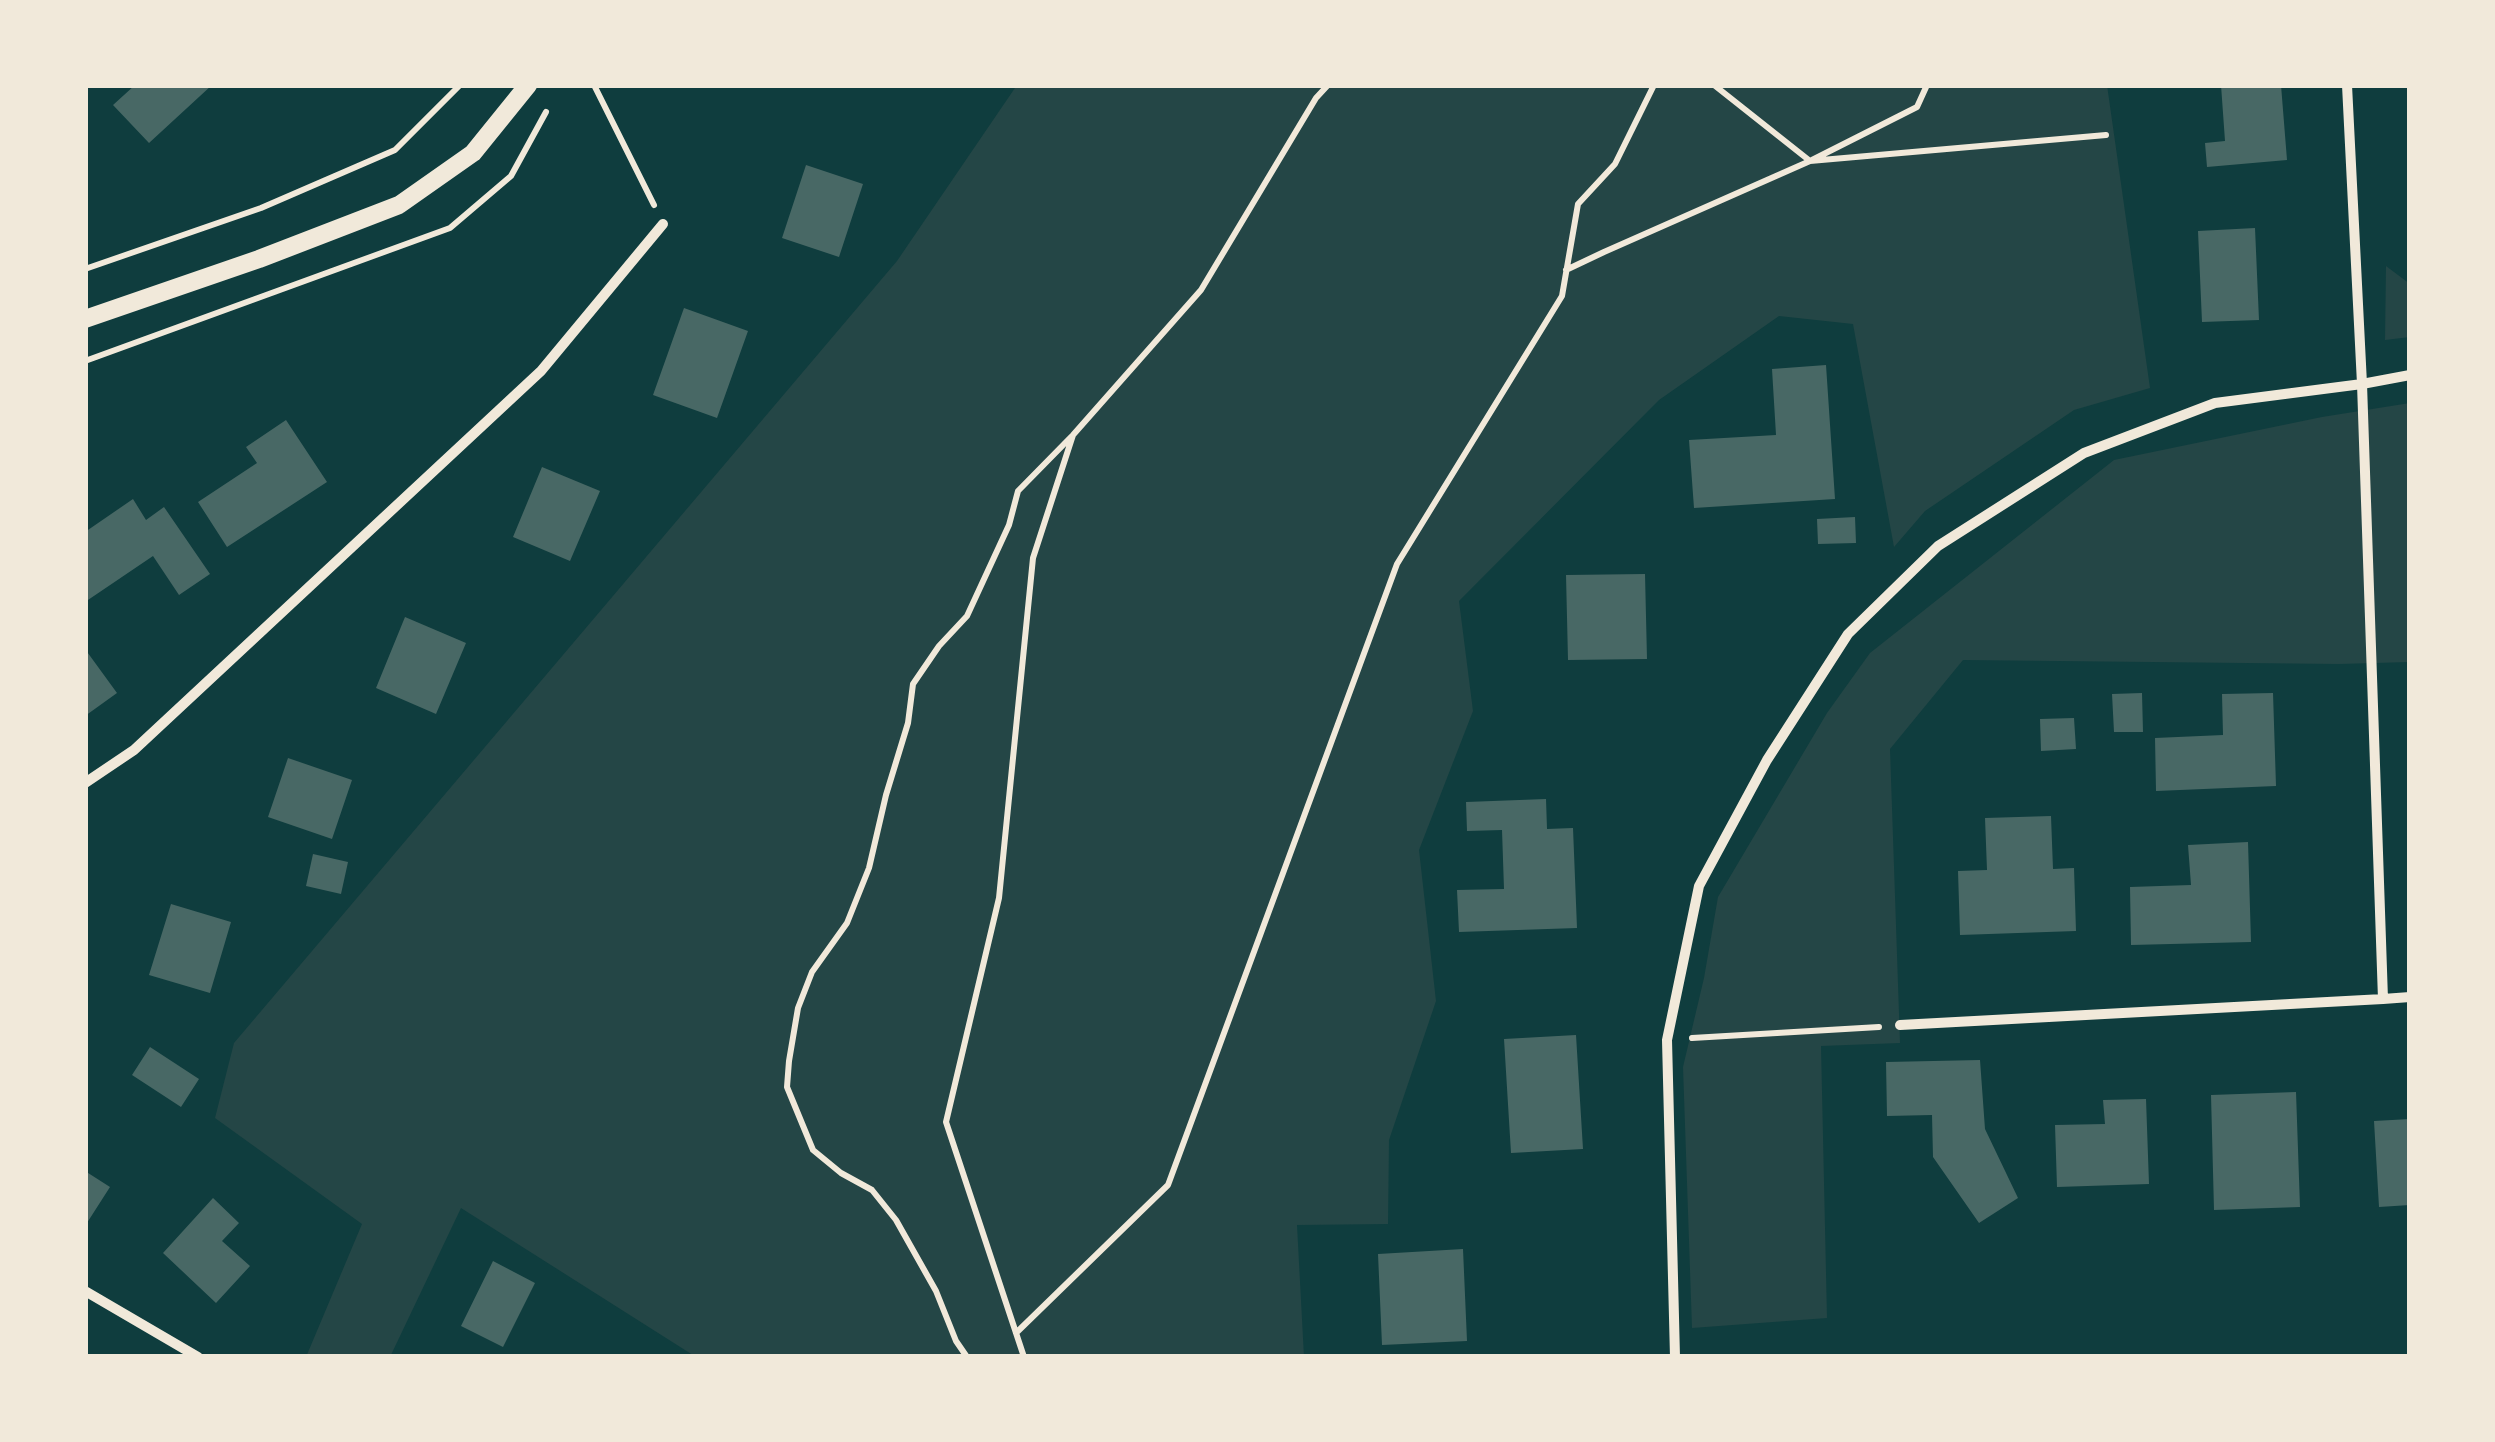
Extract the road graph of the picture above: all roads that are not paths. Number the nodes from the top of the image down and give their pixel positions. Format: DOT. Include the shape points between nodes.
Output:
graph roads {
  1 [pos="528,85"];
  2 [pos="2346,85"];
  3 [pos="663,224"];
  4 [pos="85,320"];
  5 [pos="2410,375"];
  6 [pos="2362,384"];
  7 [pos="85,783"];
  8 [pos="2410,998"];
  9 [pos="2383,999"];
  10 [pos="1900,1026"];
  11 [pos="85,1291"];
  12 [pos="198,1357"];
  13 [pos="1675,1357"];
  1 -- 4 [label="street" via="473,153 399,205"];
  2 -- 6 [label="street"];
  3 -- 7 [label="street" via="541,372 134,750"];
  5 -- 6 [label="street"];
  6 -- 9 [label="street"];
  6 -- 13 [label="street" via="2215,402 2084,453 1938,546 1848,634 1767,760 1699,886 1666,1040"];
  8 -- 9 [label="street"];
  9 -- 10 [label="street"];
  11 -- 12 [label="street"];
}
